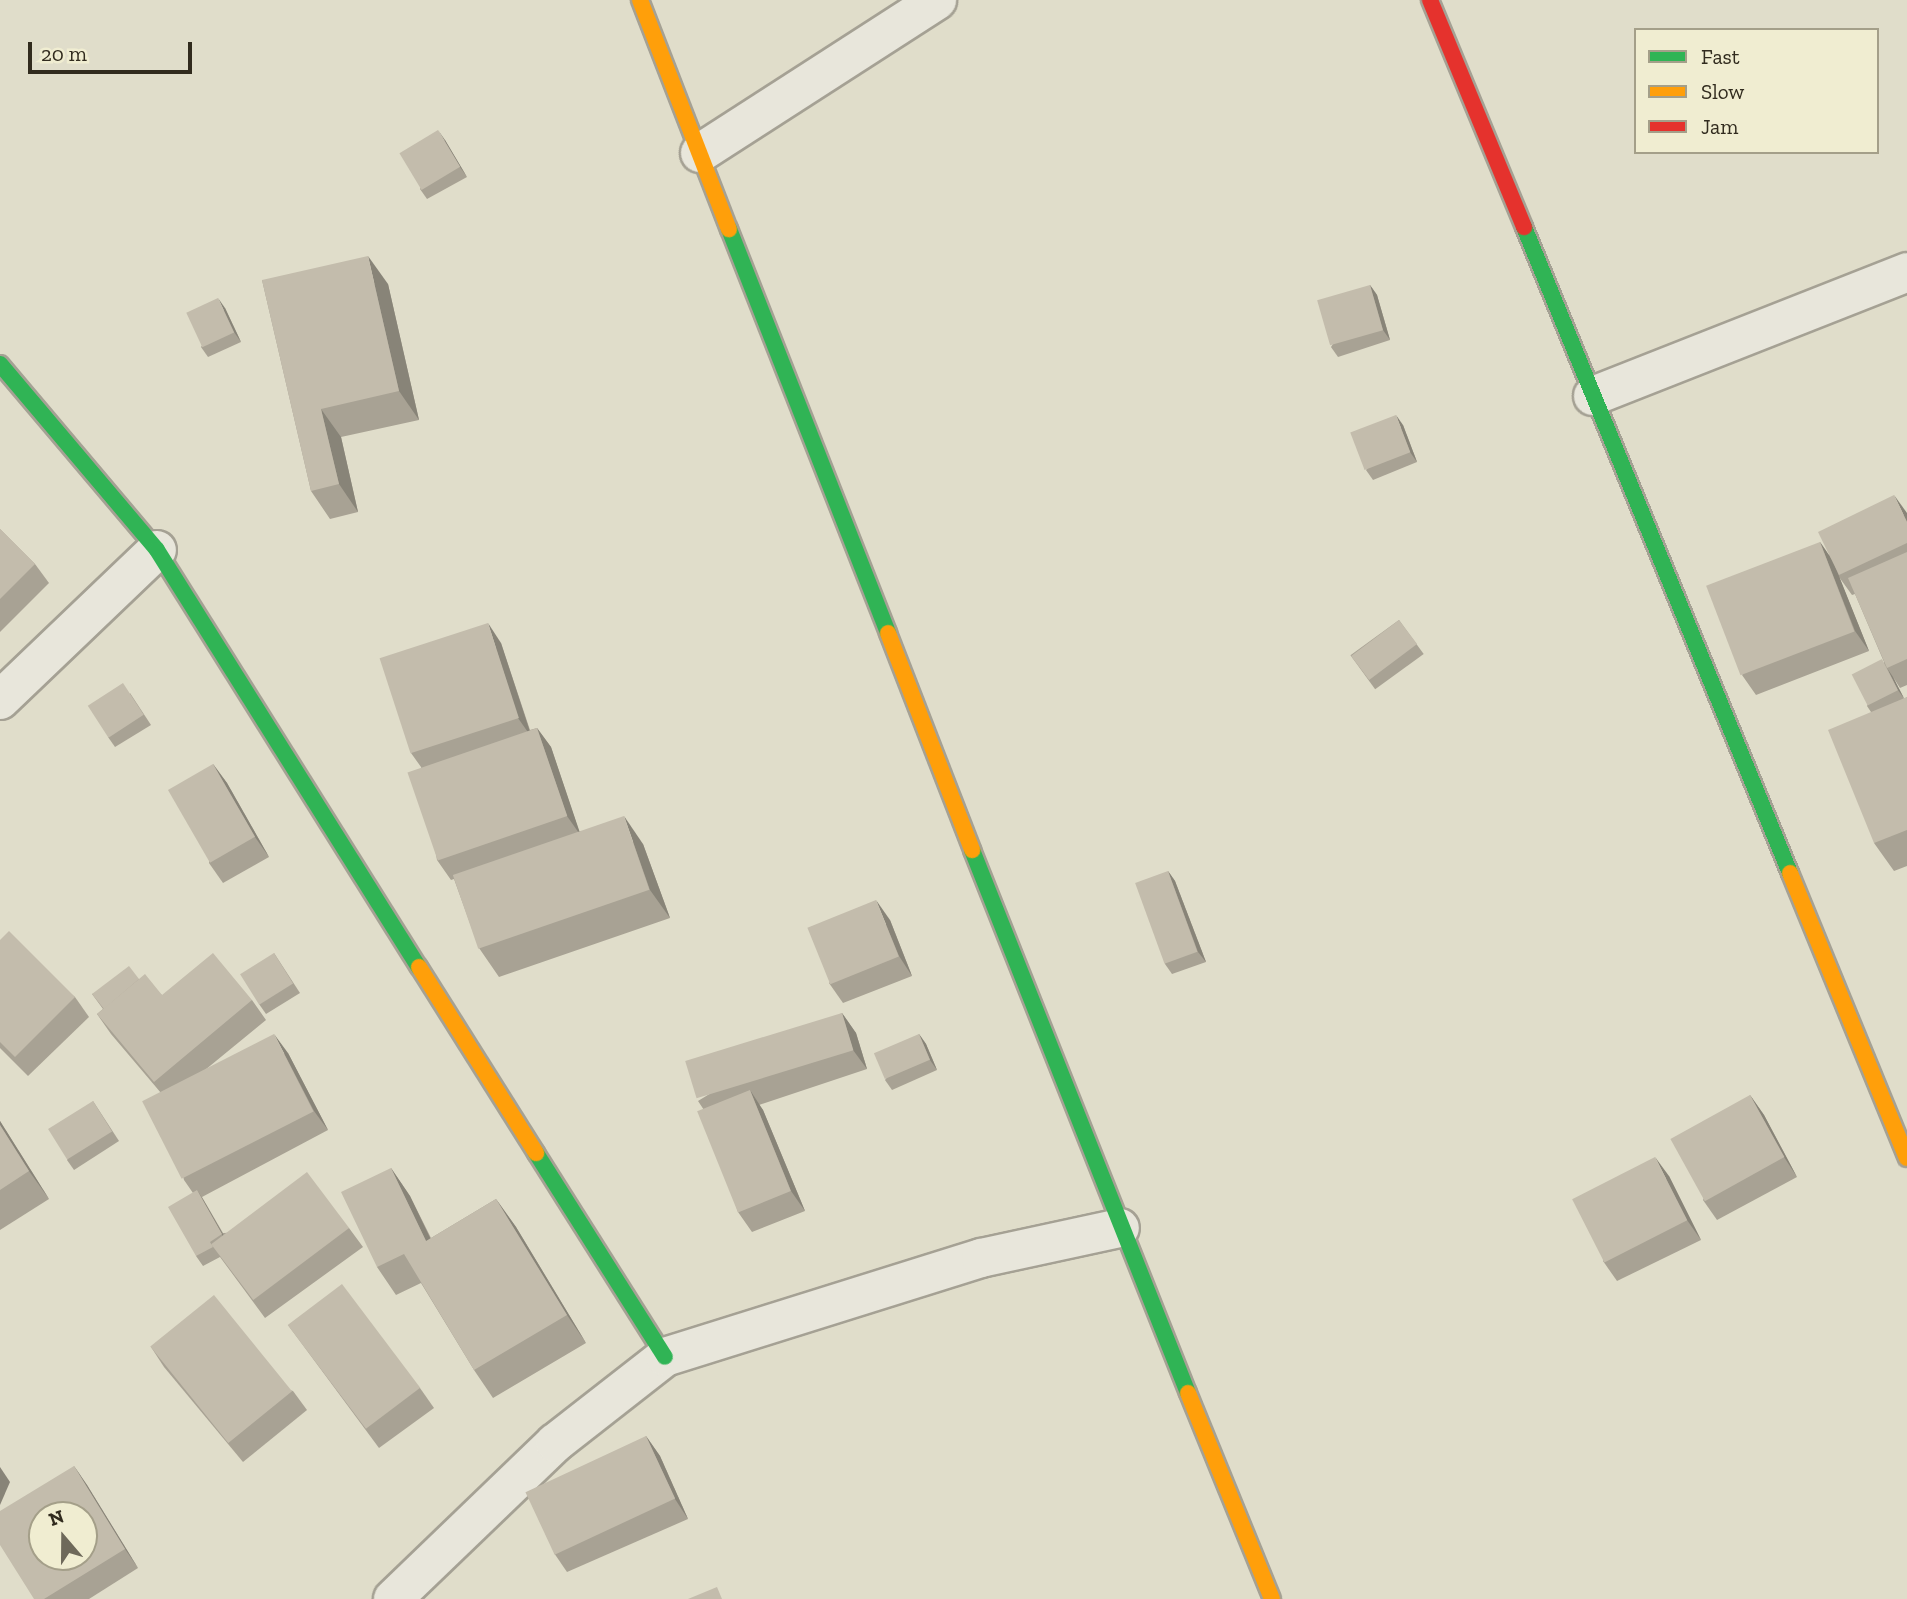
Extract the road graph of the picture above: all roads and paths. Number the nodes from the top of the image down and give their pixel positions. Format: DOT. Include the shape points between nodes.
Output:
graph roads {
  1 [pos="640,0"];
  2 [pos="937,0"];
  3 [pos="1430,0"];
  4 [pos="700,153"];
  5 [pos="1907,272"];
  6 [pos="0,363"];
  7 [pos="1593,396"];
  8 [pos="157,550"];
  9 [pos="0,700"];
  10 [pos="1907,1158"];
  11 [pos="1120,1228"];
  12 [pos="665,1357"];
  13 [pos="393,1599"];
  14 [pos="1272,1599"];
  1 -- 4 [label="street"];
  2 -- 4 [label="street"];
  3 -- 7 [label="street"];
  4 -- 11 [label="street"];
  5 -- 7 [label="street"];
  6 -- 8 [label="street"];
  7 -- 10 [label="street"];
  8 -- 9 [label="street"];
  8 -- 12 [label="street"];
  11 -- 12 [label="street" via="981,1258"];
  11 -- 14 [label="street"];
  12 -- 13 [label="street" via="555,1443"];
}
